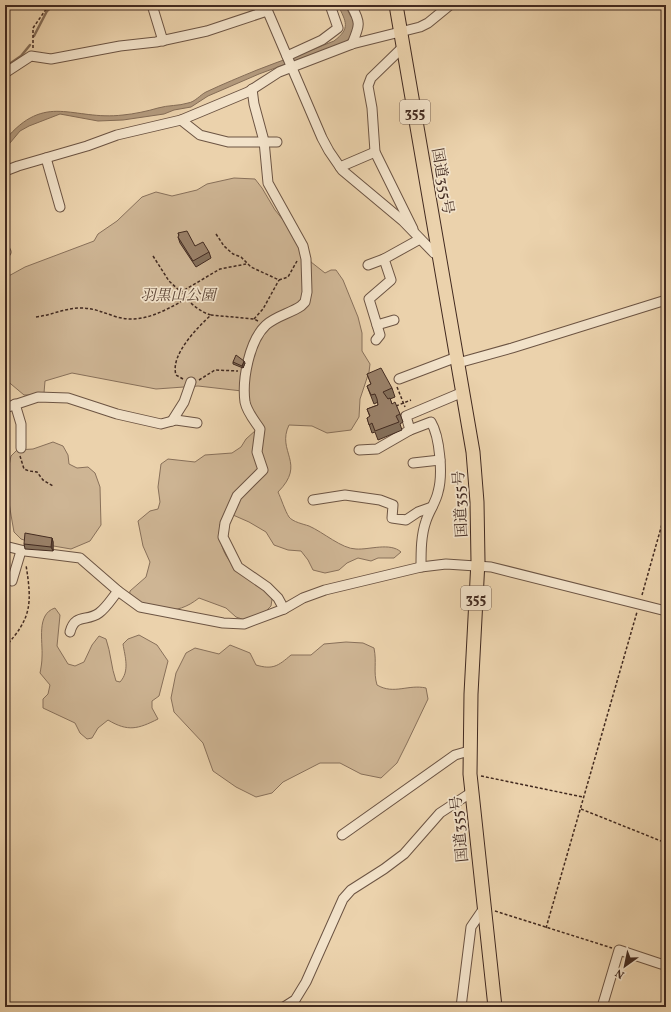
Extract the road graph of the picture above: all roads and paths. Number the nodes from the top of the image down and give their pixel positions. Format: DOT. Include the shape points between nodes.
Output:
graph roads {
  1 [pos="49,5"];
  2 [pos="152,5"];
  3 [pos="330,5"];
  4 [pos="351,5"];
  5 [pos="396,5"];
  6 [pos="450,5"];
  7 [pos="266,8"];
  8 [pos="401,32"];
  9 [pos="163,41"];
  10 [pos="352,44"];
  11 [pos="404,46"];
  12 [pos="31,56"];
  13 [pos="290,62"];
  14 [pos="5,73"];
  15 [pos="252,89"];
  16 [pos="181,120"];
  17 [pos="264,141"];
  18 [pos="276,142"];
  19 [pos="374,152"];
  20 [pos="46,158"];
  21 [pos="340,167"];
  22 [pos="5,171"];
  23 [pos="60,208"];
  24 [pos="216,234"];
  25 [pos="418,235"];
  26 [pos="440,255"];
  27 [pos="153,256"];
  28 [pos="306,256"];
  29 [pos="384,258"];
  30 [pos="246,264"];
  31 [pos="368,265"];
  32 [pos="279,280"];
  33 [pos="181,292"];
  34 [pos="186,299"];
  35 [pos="666,300"];
  36 [pos="211,315"];
  37 [pos="36,317"];
  38 [pos="254,319"];
  39 [pos="394,320"];
  40 [pos="266,325"];
  41 [pos="377,325"];
  42 [pos="376,340"];
  43 [pos="458,360"];
  44 [pos="246,371"];
  45 [pos="399,379"];
  46 [pos="191,382"];
  47 [pos="463,392"];
  48 [pos="411,400"];
  49 [pos="404,403"];
  50 [pos="15,404"];
  51 [pos="394,406"];
  52 [pos="5,408"];
  53 [pos="408,415"];
  54 [pos="172,421"];
  55 [pos="197,422"];
  56 [pos="410,430"];
  57 [pos="21,448"];
  58 [pos="359,450"];
  59 [pos="427,451"];
  60 [pos="440,460"];
  61 [pos="429,461"];
  62 [pos="413,463"];
  63 [pos="53,486"];
  64 [pos="314,500"];
  65 [pos="432,507"];
  66 [pos="666,510"];
  67 [pos="5,546"];
  68 [pos="23,551"];
  69 [pos="478,566"];
  70 [pos="421,567"];
  71 [pos="12,581"];
  72 [pos="118,591"];
  73 [pos="639,605"];
  74 [pos="284,609"];
  75 [pos="666,611"];
  76 [pos="70,632"];
  77 [pos="5,647"];
  78 [pos="469,751"];
  79 [pos="470,774"];
  80 [pos="472,792"];
  81 [pos="584,797"];
  82 [pos="580,809"];
  83 [pos="342,835"];
  84 [pos="666,843"];
  85 [pos="484,908"];
  86 [pos="546,928"];
  87 [pos="619,950"];
  88 [pos="666,962"];
  89 [pos="284,1007"];
  90 [pos="461,1007"];
  91 [pos="495,1007"];
  92 [pos="602,1007"];
  1 -- 12 [label="path" via="33,28"];
  2 -- 9 [label="street"];
  3 -- 13 [label="street" via="338,28"];
  4 -- 10 [label="street" via="358,19 359,28"];
  5 -- 8 [label="highway, 国道355号 / 355"];
  6 -- 8 [label="street" via="428,23"];
  7 -- 9 [label="street" via="207,31"];
  7 -- 13 [label="street"];
  8 -- 10 [label="street"];
  8 -- 11 [label="highway, 国道355号 / 355"];
  9 -- 12 [label="street" via="50,59"];
  10 -- 13 [label="street"];
  11 -- 19 [label="street" via="371,78 368,86"];
  11 -- 26 [label="highway, 国道355号 / 355"];
  12 -- 14 [label="street"];
  13 -- 15 [label="street"];
  13 -- 21 [label="street" via="329,151"];
  15 -- 16 [label="street"];
  15 -- 17 [label="street"];
  16 -- 17 [label="street" via="200,135 228,142"];
  16 -- 20 [label="street" via="116,135"];
  17 -- 18 [label="street"];
  17 -- 28 [label="street" via="268,183"];
  19 -- 21 [label="street"];
  19 -- 25 [label="street"];
  20 -- 22 [label="street"];
  20 -- 23 [label="street"];
  21 -- 25 [label="street"];
  24 -- 30 [label="path" via="228,251 241,257"];
  25 -- 26 [label="street" via="437,255"];
  25 -- 29 [label="street"];
  26 -- 43 [label="highway, 国道355号 / 355"];
  27 -- 33 [label="path" via="169,281"];
  28 -- 32 [label="path" via="297,261 288,277"];
  28 -- 40 [label="street" via="307,284 304,302 297,309"];
  29 -- 31 [label="street"];
  29 -- 41 [label="street" via="391,280 369,300"];
  30 -- 32 [label="path"];
  30 -- 33 [label="path" via="220,269"];
  32 -- 38 [label="path" via="263,309"];
  33 -- 34 [label="path"];
  34 -- 36 [label="path"];
  34 -- 37 [label="path" via="162,313 139,319 118,317 82,308 68,308"];
  35 -- 43 [label="street" via="512,348"];
  36 -- 38 [label="path"];
  36 -- 46 [label="path" via="192,335 176,358 176,375"];
  38 -- 40 [label="path"];
  39 -- 41 [label="street"];
  40 -- 44 [label="street" via="257,339"];
  41 -- 42 [label="street" via="380,335"];
  43 -- 45 [label="street"];
  43 -- 47 [label="highway, 国道355号 / 355"];
  44 -- 46 [label="path" via="215,370 200,380"];
  44 -- 74 [label="street" via="245,402 260,429 257,452 264,470 237,496 225,523 223,537 238,567 267,587"];
  45 -- 49 [label="path" via="394,381"];
  46 -- 54 [label="street" via="184,402"];
  47 -- 53 [label="street"];
  47 -- 69 [label="highway, 国道355号 / 355" via="473,452"];
  48 -- 49 [label="path"];
  49 -- 51 [label="path"];
  49 -- 53 [label="path"];
  50 -- 52 [label="street"];
  50 -- 54 [label="street" via="38,397 68,398 117,414 161,424"];
  50 -- 57 [label="street" via="21,424"];
  53 -- 56 [label="street" via="406,416"];
  54 -- 55 [label="street"];
  56 -- 58 [label="street" via="378,449"];
  56 -- 60 [label="street" via="431,422"];
  57 -- 63 [label="path" via="20,456 24,469 37,472 43,480"];
  59 -- 61 [label="street"];
  60 -- 61 [label="street"];
  60 -- 65 [label="street" via="440,483"];
  61 -- 62 [label="street"];
  64 -- 65 [label="street" via="345,494 380,500 393,505 392,518 406,520"];
  65 -- 70 [label="street" via="423,532"];
  66 -- 73 [label="path"];
  67 -- 68 [label="street"];
  68 -- 71 [label="street"];
  68 -- 72 [label="street" via="80,558"];
  68 -- 77 [label="path" via="30,604 19,632"];
  69 -- 70 [label="street" via="446,564"];
  69 -- 73 [label="street" via="527,575"];
  69 -- 78 [label="highway, 国道355号 / 355"];
  70 -- 74 [label="street" via="325,590 302,598"];
  72 -- 74 [label="street" via="140,607 223,622 244,624"];
  72 -- 76 [label="street" via="98,614 76,620"];
  73 -- 75 [label="street"];
  73 -- 81 [label="path"];
  78 -- 79 [label="highway, 国道355号 / 355"];
  78 -- 83 [label="street" via="455,755"];
  79 -- 80 [label="highway, 国道355号 / 355"];
  79 -- 81 [label="path"];
  80 -- 85 [label="highway, 国道355号 / 355"];
  80 -- 89 [label="street" via="440,813 404,854 351,890 343,899 306,982 295,1000"];
  81 -- 82 [label="path"];
  82 -- 84 [label="path"];
  82 -- 86 [label="path"];
  85 -- 86 [label="path"];
  85 -- 90 [label="street" via="471,927"];
  85 -- 91 [label="highway, 国道355号 / 355"];
  86 -- 87 [label="path"];
  87 -- 88 [label="street" via="661,964"];
  87 -- 92 [label="street"];
}
